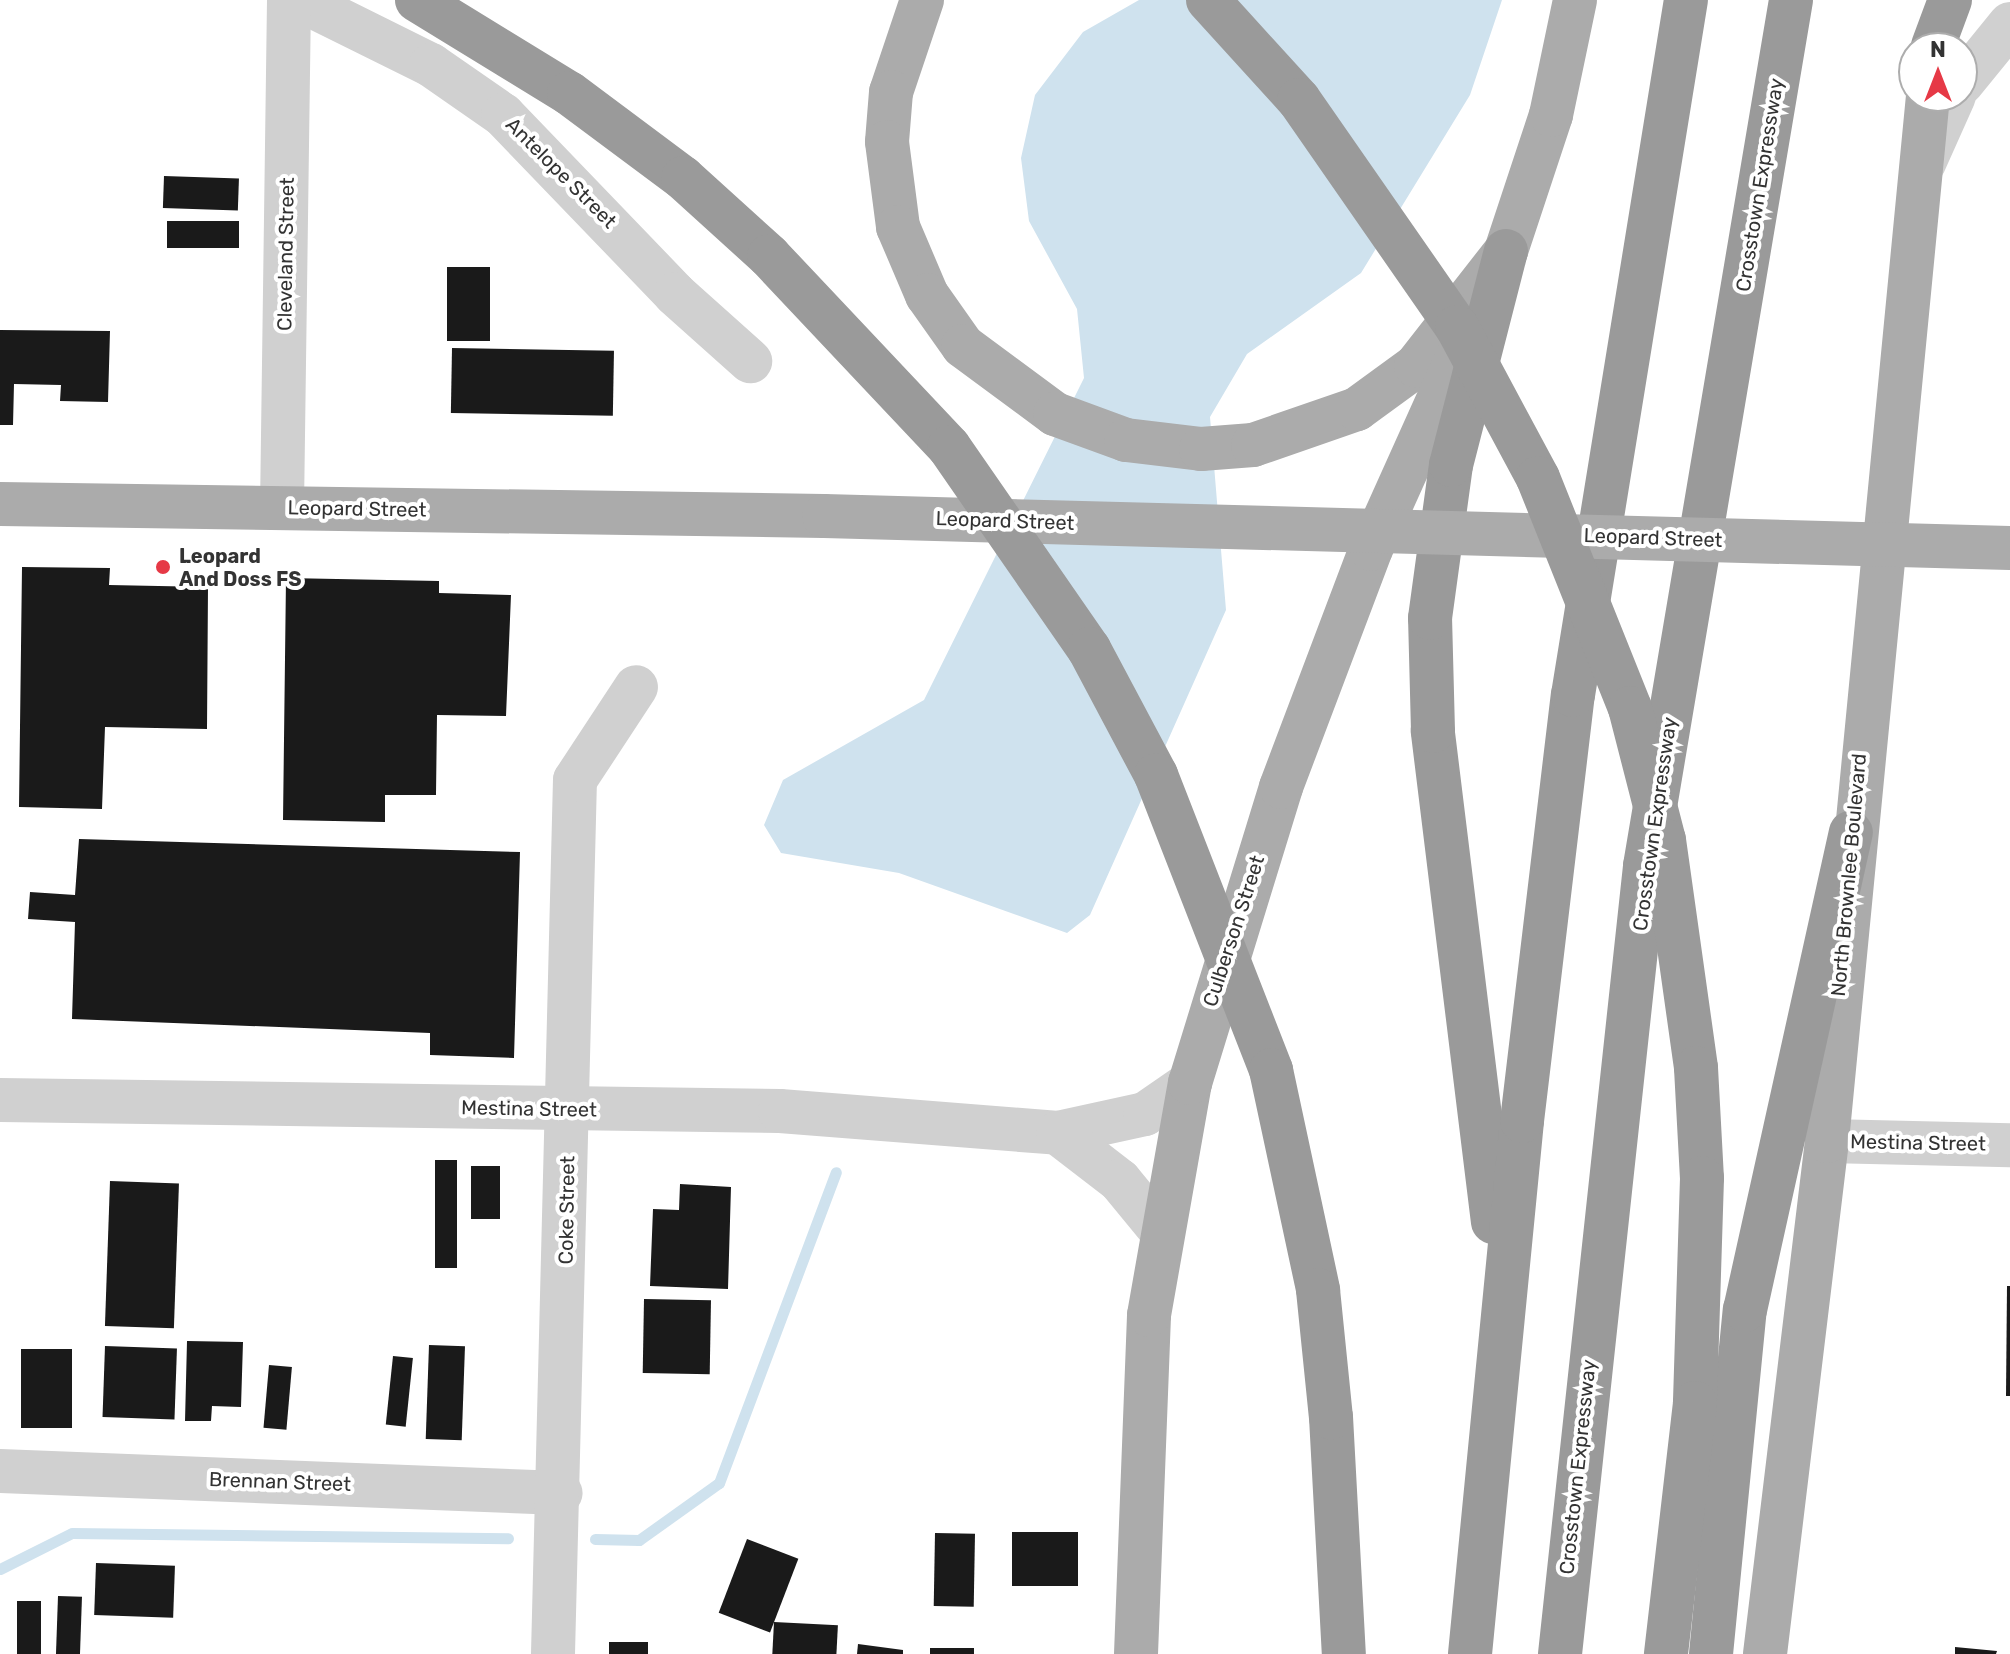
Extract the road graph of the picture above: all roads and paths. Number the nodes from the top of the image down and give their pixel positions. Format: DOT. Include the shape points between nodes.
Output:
graph roads {
  1 [pos="289,0"];
  2 [pos="300,0"];
  3 [pos="417,0"];
  4 [pos="922,0"];
  5 [pos="1208,0"];
  6 [pos="1575,0"];
  7 [pos="1686,0"];
  8 [pos="1791,0"];
  9 [pos="1939,0"];
  10 [pos="1950,0"];
  11 [pos="2010,24"];
  12 [pos="1935,32"];
  13 [pos="1938,32"];
  14 [pos="1978,63"];
  15 [pos="1926,112"];
  16 [pos="1947,112"];
  17 [pos="1920,172"];
  18 [pos="1506,251"];
  19 [pos="750,361"];
  20 [pos="0,504"];
  21 [pos="282,508"];
  22 [pos="2010,548"];
  23 [pos="636,687"];
  24 [pos="1851,833"];
  25 [pos="1190,1083"];
  26 [pos="0,1100"];
  27 [pos="569,1110"];
  28 [pos="1058,1133"];
  29 [pos="1827,1141"];
  30 [pos="2010,1145"];
  31 [pos="1162,1232"];
  32 [pos="1503,1320"];
  33 [pos="0,1471"];
  34 [pos="561,1493"];
  35 [pos="553,1654"];
  36 [pos="1136,1654"];
  37 [pos="1344,1654"];
  38 [pos="1470,1654"];
  39 [pos="1560,1654"];
  40 [pos="1666,1654"];
  41 [pos="1711,1654"];
  42 [pos="1765,1654"];
  1 -- 21 [label="street, Cleveland Street"];
  2 -- 19 [label="street, Antelope Street" via="431,65 503,115 675,294"];
  3 -- 37 [label="highway, bridge" via="569,93 683,178 769,256 949,447 1089,649 1156,775 1271,1070 1318,1290"];
  4 -- 18 [label="main road" via="903,43 887,142 910,264 963,346 1055,414 1126,440 1201,449 1253,445 1393,389"];
  5 -- 40 [label="highway, bridge" via="1299,100 1457,327 1538,478 1630,708 1664,840 1696,1068 1702,1178 1695,1403"];
  6 -- 18 [label="main road" via="1551,115"];
  7 -- 32 [label="highway" via="1573,695"];
  8 -- 39 [label="highway, Crosstown Expressway" via="1645,866"];
  9 -- 12 [label="main road"];
  10 -- 13 [label="highway"];
  11 -- 14 [label="street"];
  15 -- 17 [label="main road, North Brownlee Boulevard"];
  16 -- 17 [label="street"];
  17 -- 24 [label="main road, North Brownlee Boulevard"];
  18 -- 25 [label="main road, Culberson Street" via="1371,549 1281,787"];
  18 -- 32 [label="highway" via="1451,465 1430,618 1433,731 1476,1039"];
  20 -- 21 [label="main road, Leopard Street"];
  21 -- 22 [label="main road, Leopard Street, bridge" via="824,516"];
  23 -- 27 [label="street, Coke Street" via="575,780"];
  24 -- 29 [label="main road, North Brownlee Boulevard"];
  24 -- 41 [label="highway" via="1745,1310"];
  25 -- 28 [label="street, Mestina Street" via="1145,1114"];
  25 -- 31 [label="main road, Culberson Street"];
  26 -- 27 [label="street, Mestina Street"];
  27 -- 28 [label="street, Mestina Street" via="780,1111"];
  27 -- 34 [label="street, Coke Street"];
  28 -- 31 [label="street" via="1120,1181"];
  29 -- 30 [label="street, Mestina Street"];
  29 -- 42 [label="main road, North Brownlee Boulevard"];
  31 -- 36 [label="main road, Culberson Street" via="1149,1315"];
  32 -- 38 [label="highway"];
  33 -- 34 [label="street, Brennan Street"];
  34 -- 35 [label="street, Coke Street"];
}
